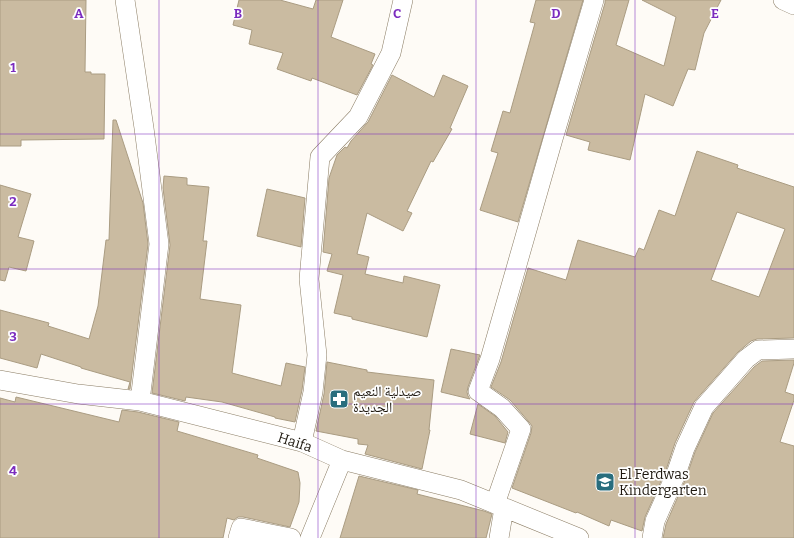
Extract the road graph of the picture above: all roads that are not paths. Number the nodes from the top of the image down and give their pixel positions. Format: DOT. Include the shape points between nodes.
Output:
graph roads {
  1 [pos="125,0"];
  2 [pos="403,0"];
  3 [pos="594,0"];
  4 [pos="782,0"];
  5 [pos="794,5"];
  6 [pos="794,349"];
  7 [pos="0,380"];
  8 [pos="140,401"];
  9 [pos="302,442"];
  10 [pos="342,460"];
  11 [pos="499,506"];
  12 [pos="238,538"];
  13 [pos="291,538"];
  14 [pos="310,538"];
  15 [pos="499,538"];
  16 [pos="580,538"];
  17 [pos="652,538"];
  1 -- 8 [label="street" via="158,244"];
  2 -- 9 [label="street" via="391,54 358,118 320,157 309,279 318,355"];
  3 -- 11 [label="street" via="490,359 478,392 502,408 521,429"];
  4 -- 5 [label="street"];
  6 -- 17 [label="street" via="758,350 746,359 704,407 655,521"];
  7 -- 8 [label="street, Haifa" via="78,394"];
  8 -- 9 [label="street, Haifa"];
  9 -- 10 [label="street, Haifa"];
  10 -- 11 [label="street, Haifa" via="461,490"];
  10 -- 14 [label="street"];
  11 -- 15 [label="street"];
  11 -- 16 [label="street, Haifa"];
  12 -- 13 [label="street" via="241,528"];
}
